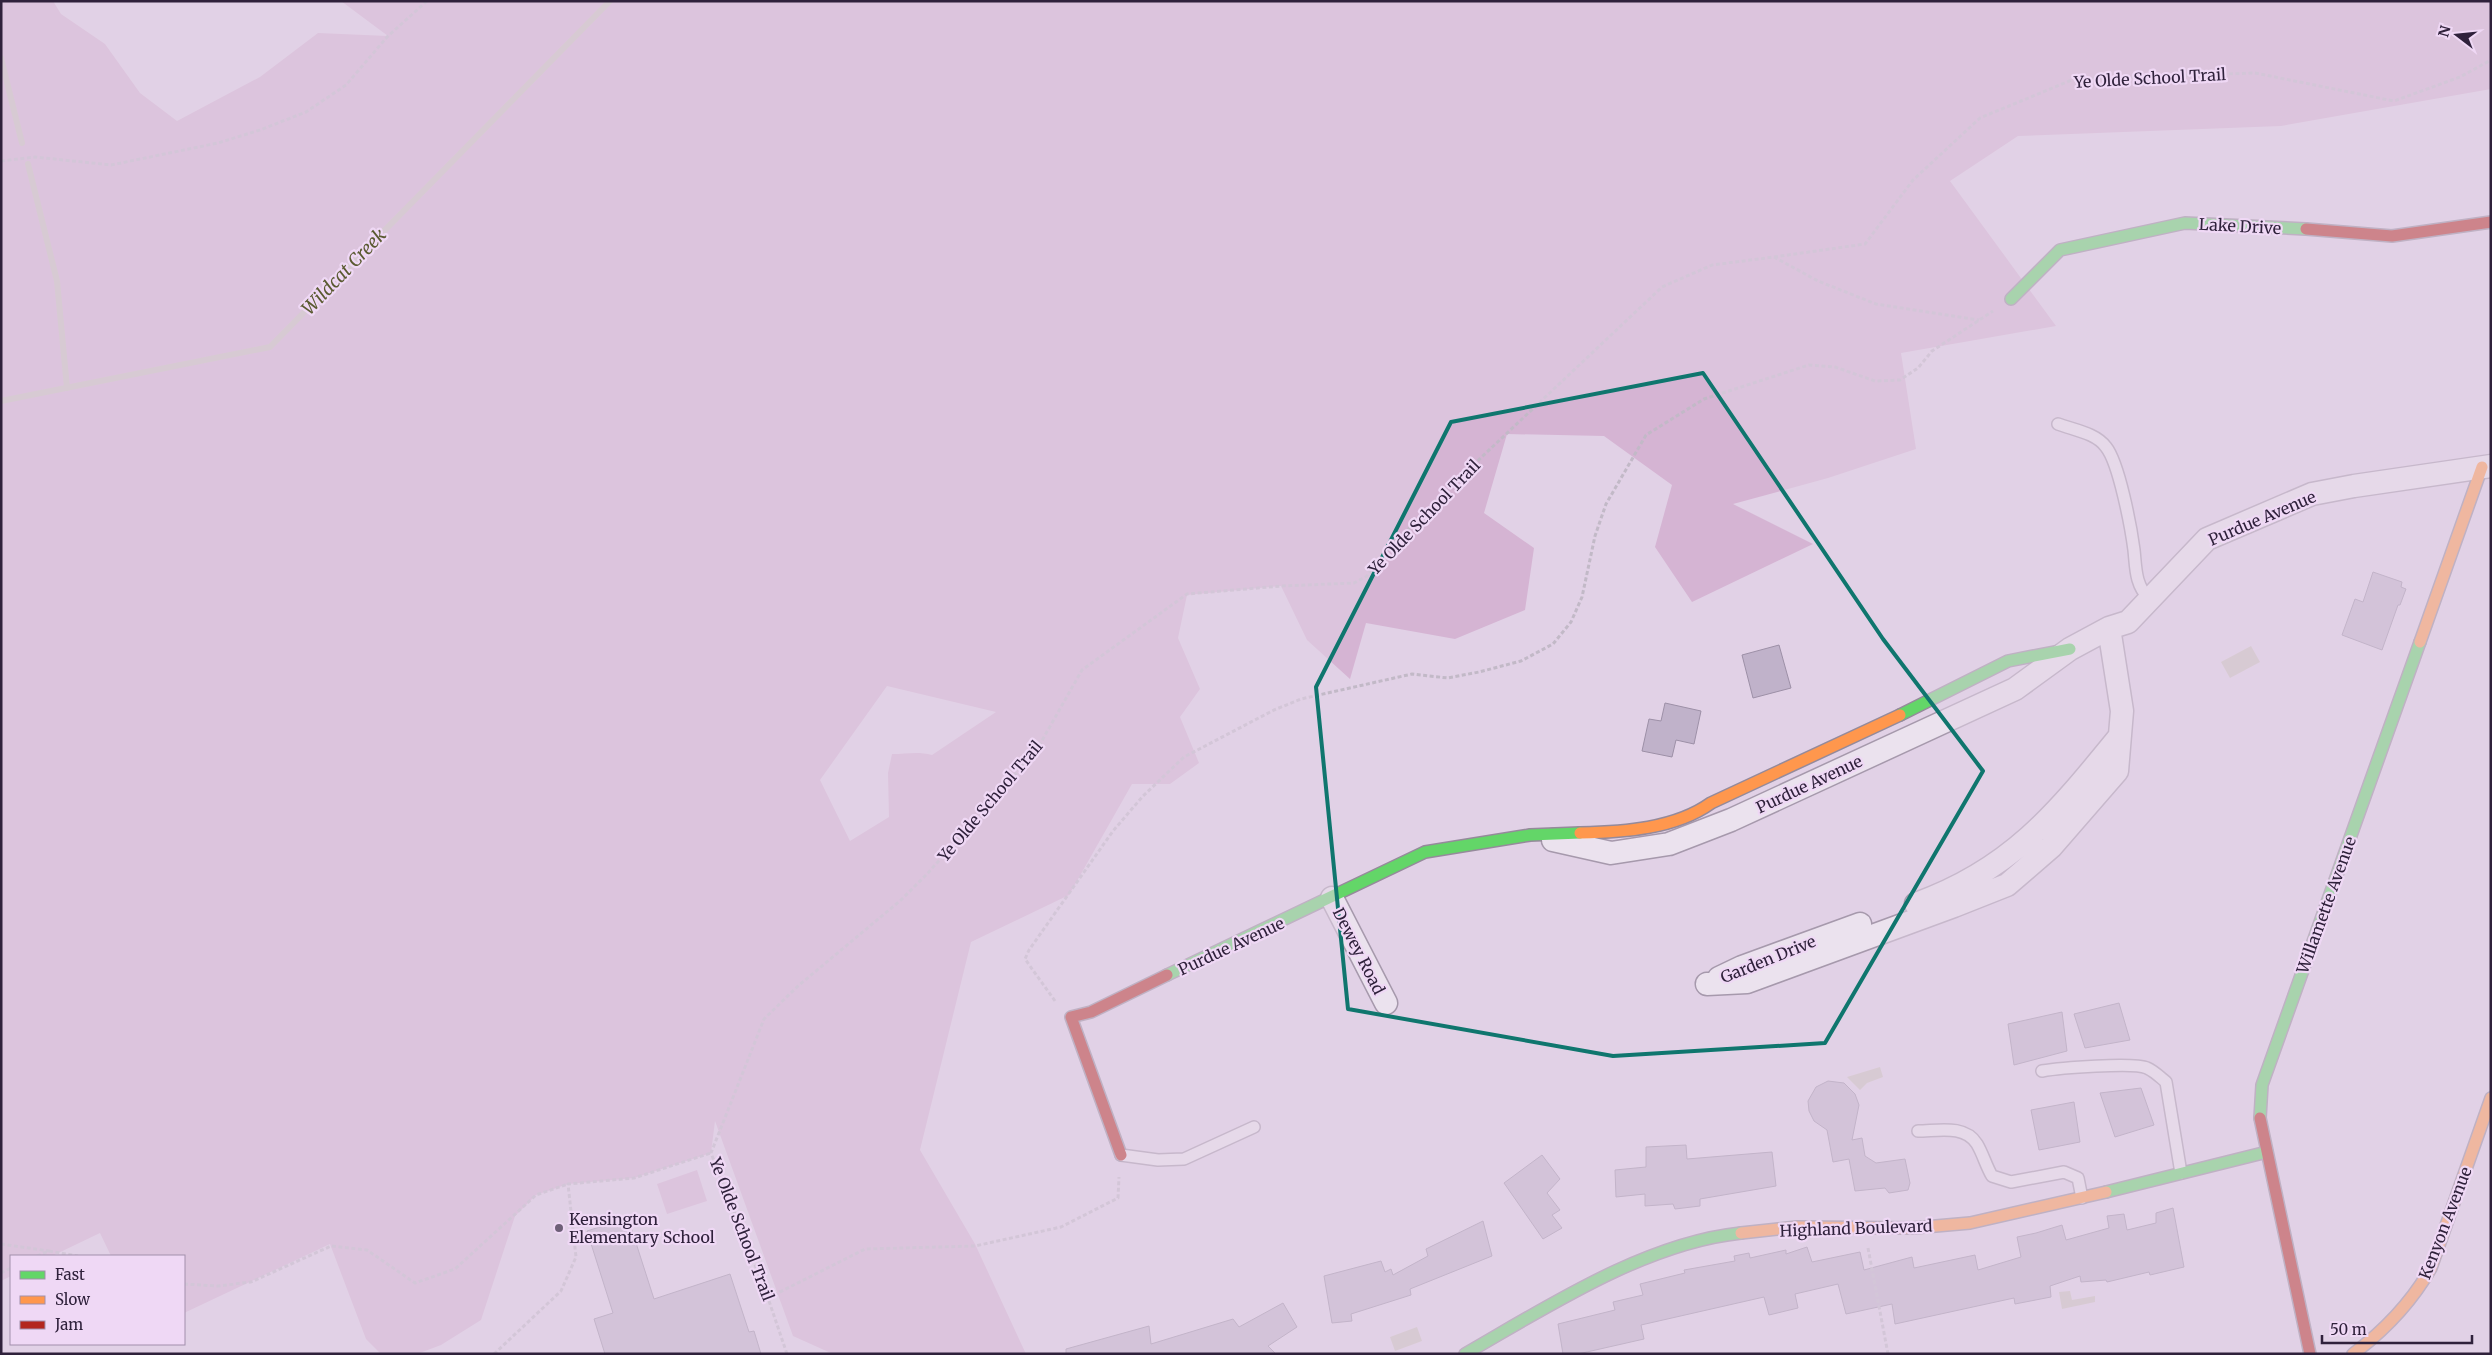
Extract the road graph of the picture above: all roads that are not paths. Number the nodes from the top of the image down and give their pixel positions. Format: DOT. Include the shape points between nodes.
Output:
graph roads {
  1 [pos="2491,222"];
  2 [pos="2011,298"];
  3 [pos="2058,424"];
  4 [pos="2487,467"];
  5 [pos="2149,599"];
  6 [pos="2109,628"];
  7 [pos="2120,736"];
  8 [pos="1530,835"];
  9 [pos="1332,898"];
  10 [pos="1386,1003"];
  11 [pos="2042,1071"];
  12 [pos="2491,1098"];
  13 [pos="1254,1127"];
  14 [pos="2486,1130"];
  15 [pos="1918,1131"];
  16 [pos="2267,1152"];
  17 [pos="1121,1155"];
  18 [pos="2181,1173"];
  19 [pos="2082,1198"];
  20 [pos="1464,1354"];
  21 [pos="2310,1354"];
  22 [pos="2354,1354"];
  1 -- 2 [label="street, Lake Drive" via="2392,236 2185,224 2060,250"];
  3 -- 5 [label="lane" via="2095,437 2106,446 2114,460 2134,547 2137,581"];
  4 -- 5 [label="street, Purdue Avenue" via="2312,494 2207,539"];
  4 -- 16 [label="street, Willamette Avenue" via="2262,1085 2259,1113"];
  5 -- 6 [label="street, Purdue Avenue" via="2128,622"];
  6 -- 7 [label="street, Garden Drive" via="2122,712"];
  6 -- 8 [label="street, Purdue Avenue" via="2070,650 2015,689 1731,820 1668,844 1611,853"];
  7 -- 7 [label="street, Garden Drive" via="2060,808 2028,840 1994,866 1937,897 1758,961 1707,984 1747,982 2007,885 2052,847 2117,771"];
  8 -- 9 [label="street, Purdue Avenue" via="1425,852"];
  9 -- 10 [label="street, Dewey Road"];
  9 -- 17 [label="street, Purdue Avenue" via="1091,1012 1071,1017"];
  11 -- 18 [label="lane" via="2134,1066 2146,1068 2166,1082"];
  12 -- 14 [label="street, Kenyon Avenue"];
  13 -- 17 [label="lane" via="1184,1159 1158,1160"];
  14 -- 22 [label="street, Kenyon Avenue" via="2420,1288 2380,1335"];
  15 -- 19 [label="lane" via="1953,1130 1970,1135 1992,1176 2011,1182 2064,1172 2071,1174 2078,1178"];
  16 -- 18 [label="street, Highland Boulevard"];
  16 -- 21 [label="street, Willamette Avenue"];
  18 -- 19 [label="street, Highland Boulevard"];
  19 -- 20 [label="street, Highland Boulevard" via="1970,1223 1913,1228 1797,1227 1729,1234 1658,1253 1588,1284"];
}
